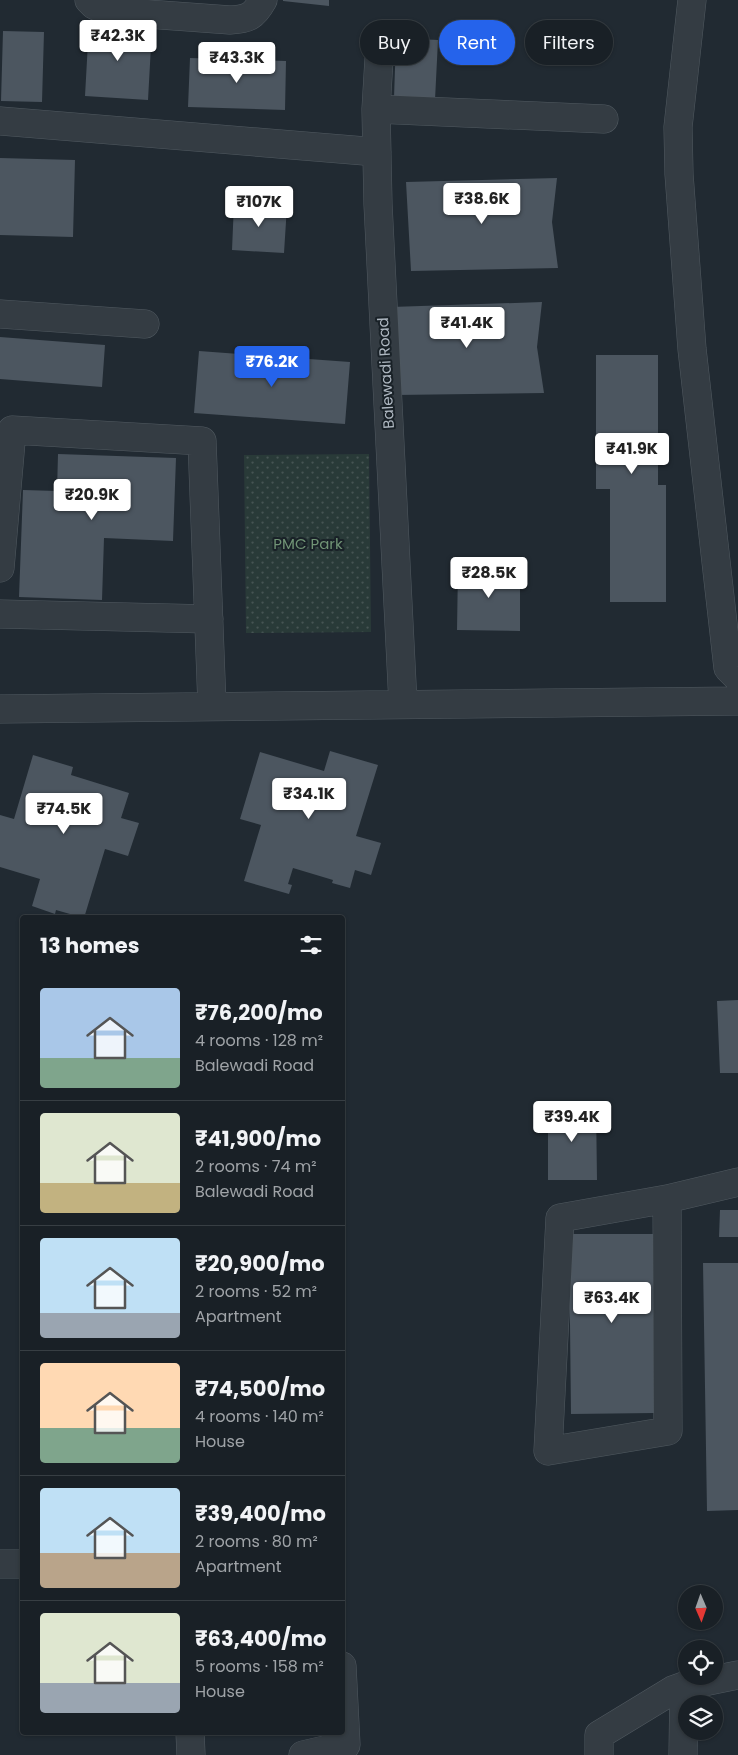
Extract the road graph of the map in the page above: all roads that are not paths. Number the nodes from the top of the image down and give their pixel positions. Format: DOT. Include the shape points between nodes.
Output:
graph roads {
  1 [pos="89,0"];
  2 [pos="262,0"];
  3 [pos="692,0"];
  4 [pos="379,65"];
  5 [pos="376,110"];
  6 [pos="604,119"];
  7 [pos="0,121"];
  8 [pos="378,152"];
  9 [pos="0,314"];
  10 [pos="146,324"];
  11 [pos="0,568"];
  12 [pos="0,614"];
  13 [pos="209,619"];
  14 [pos="738,678"];
  15 [pos="738,701"];
  16 [pos="403,704"];
  17 [pos="212,706"];
  18 [pos="0,709"];
  19 [pos="738,1182"];
  20 [pos="667,1199"];
  21 [pos="0,1564"];
  22 [pos="20,1564"];
  23 [pos="738,1675"];
  24 [pos="684,1686"];
  25 [pos="345,1725"];
  26 [pos="190,1735"];
  27 [pos="191,1755"];
  28 [pos="304,1755"];
  29 [pos="599,1755"];
  30 [pos="683,1755"];
  1 -- 2 [label="street" via="106,11 242,20 255,14"];
  3 -- 14 [label="street" via="678,127 680,184 692,349 728,668"];
  4 -- 5 [label="street, Balewadi Road"];
  5 -- 6 [label="street"];
  5 -- 8 [label="street, Balewadi Road"];
  7 -- 8 [label="street"];
  8 -- 16 [label="street, Balewadi Road"];
  9 -- 10 [label="street"];
  11 -- 13 [label="street" via="12,430 202,441"];
  12 -- 13 [label="street"];
  13 -- 17 [label="street"];
  15 -- 16 [label="street"];
  16 -- 17 [label="street"];
  17 -- 18 [label="street"];
  19 -- 20 [label="street"];
  20 -- 20 [label="street" via="560,1218 548,1451 668,1431"];
  21 -- 22 [label="street"];
  23 -- 24 [label="street"];
  24 -- 29 [label="street" via="599,1735"];
  24 -- 30 [label="street"];
  25 -- 28 [label="street" via="346,1745"];
  26 -- 27 [label="street"];
}
